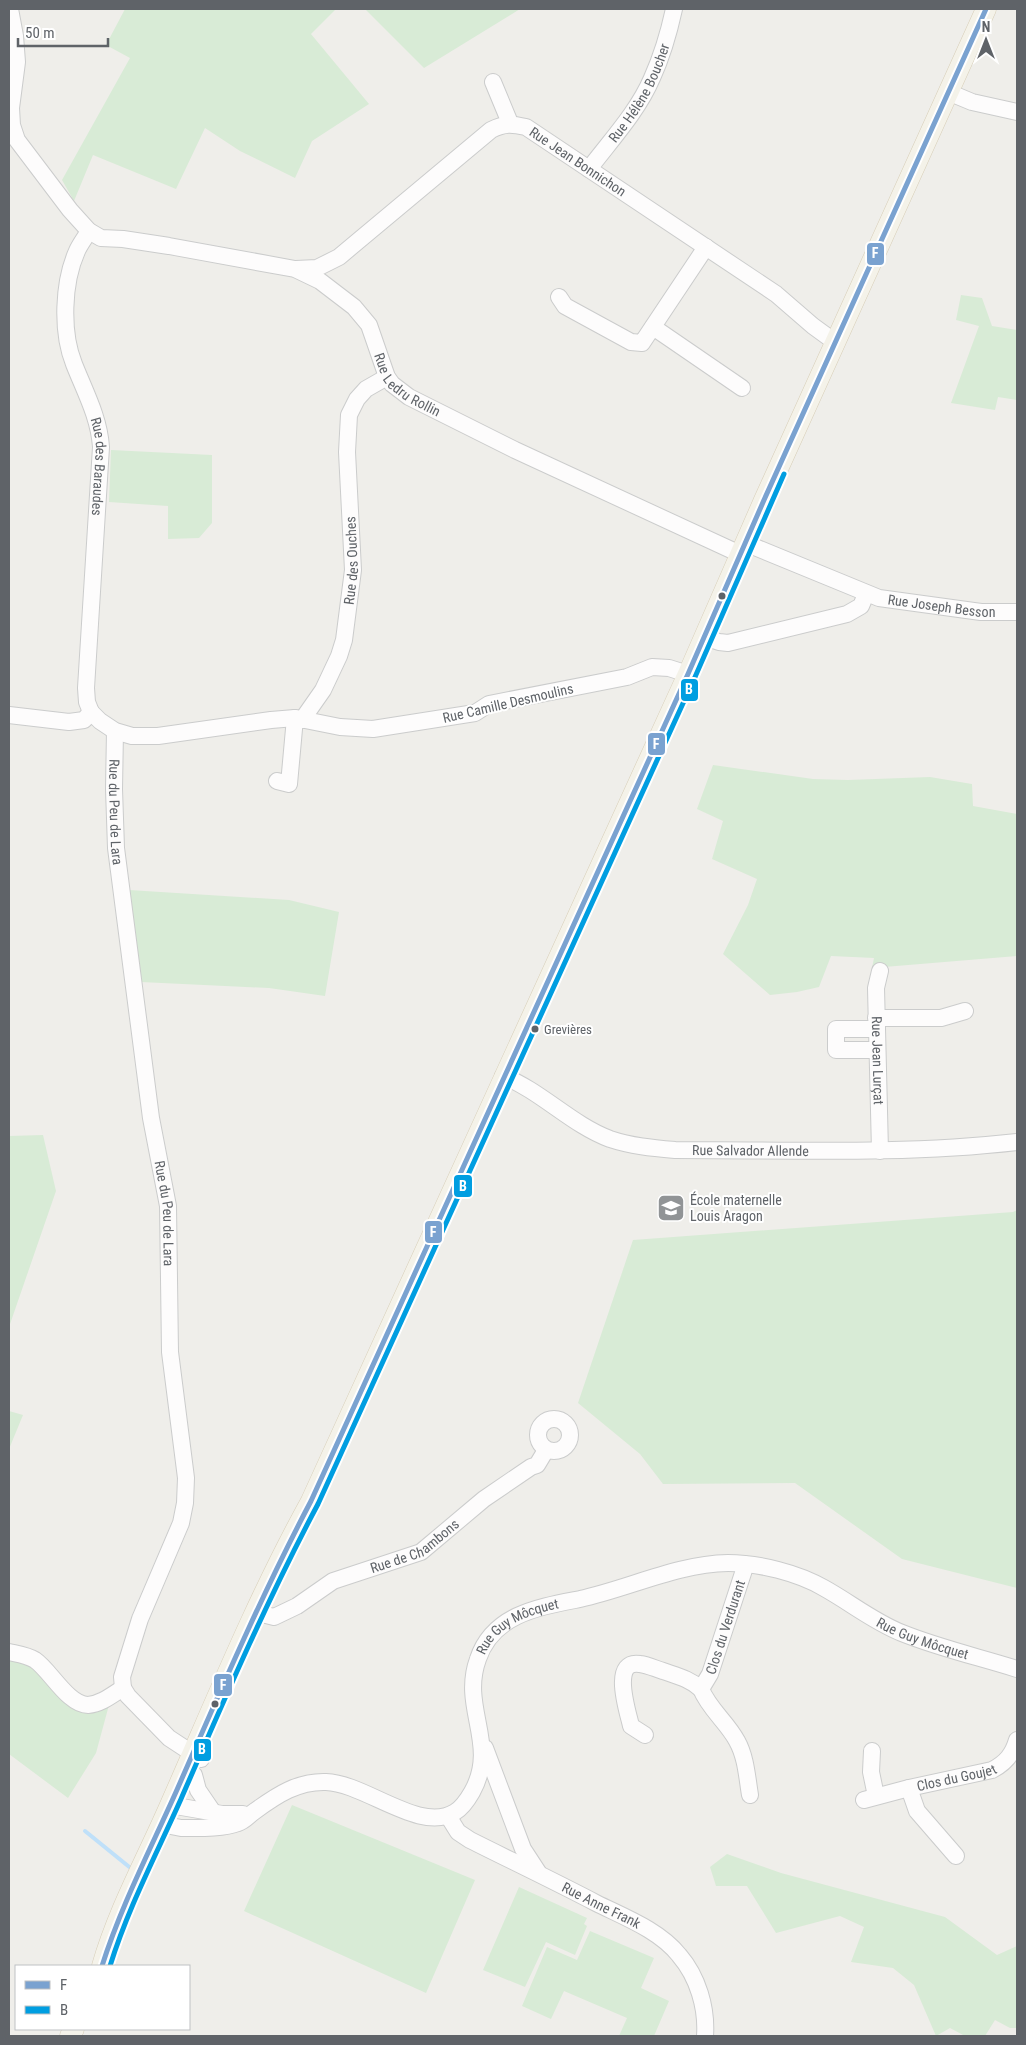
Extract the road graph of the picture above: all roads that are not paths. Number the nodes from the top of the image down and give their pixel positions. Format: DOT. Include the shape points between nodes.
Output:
graph roads {
  1 [pos="10,9"];
  2 [pos="674,9"];
  3 [pos="986,9"];
  4 [pos="493,82"];
  5 [pos="948,92"];
  6 [pos="1017,112"];
  7 [pos="510,123"];
  8 [pos="589,169"];
  9 [pos="89,231"];
  10 [pos="706,247"];
  11 [pos="295,269"];
  12 [pos="559,297"];
  13 [pos="653,328"];
  14 [pos="835,342"];
  15 [pos="387,377"];
  16 [pos="742,388"];
  17 [pos="743,549"];
  18 [pos="866,594"];
  19 [pos="1017,612"];
  20 [pos="704,637"];
  21 [pos="688,674"];
  22 [pos="91,712"];
  23 [pos="9,715"];
  24 [pos="299,719"];
  25 [pos="115,731"];
  26 [pos="277,781"];
  27 [pos="880,971"];
  28 [pos="965,1011"];
  29 [pos="876,1023"];
  30 [pos="877,1050"];
  31 [pos="503,1076"];
  32 [pos="1017,1142"];
  33 [pos="880,1151"];
  34 [pos="546,1450"];
  35 [pos="744,1564"];
  36 [pos="262,1612"];
  37 [pos="9,1652"];
  38 [pos="1017,1669"];
  39 [pos="123,1688"];
  40 [pos="701,1689"];
  41 [pos="645,1735"];
  42 [pos="1017,1740"];
  43 [pos="483,1743"];
  44 [pos="872,1751"];
  45 [pos="1013,1761"];
  46 [pos="195,1762"];
  47 [pos="909,1788"];
  48 [pos="750,1795"];
  49 [pos="213,1812"];
  50 [pos="171,1814"];
  51 [pos="250,1814"];
  52 [pos="448,1816"];
  53 [pos="956,1856"];
  54 [pos="539,1874"];
  55 [pos="103,1965"];
  56 [pos="705,2036"];
  1 -- 9 [label="street" via="16,62 11,108 14,132"];
  2 -- 8 [label="street, Rue Hélène Boucher" via="652,79"];
  3 -- 5 [label="main road"];
  4 -- 7 [label="street"];
  5 -- 6 [label="street" via="972,102"];
  5 -- 14 [label="main road"];
  7 -- 8 [label="street, Rue Jean Bonnichon" via="526,127"];
  7 -- 11 [label="street" via="491,130 338,257 317,268"];
  8 -- 10 [label="street, Rue Jean Bonnichon"];
  9 -- 11 [label="street, Rue Ledru Rollin" via="101,238 160,244"];
  9 -- 22 [label="street, Rue des Baraudes" via="69,274 66,307 73,362 89,397 100,432 101,447 86,688"];
  10 -- 13 [label="street"];
  10 -- 14 [label="street, Rue Jean Bonnichon" via="776,294"];
  11 -- 15 [label="street, Rue Ledru Rollin" via="320,281 354,307 369,326"];
  12 -- 13 [label="street" via="565,306 631,342 642,343"];
  13 -- 16 [label="street"];
  14 -- 17 [label="main road"];
  15 -- 17 [label="street, Rue Ledru Rollin" via="409,397 515,450"];
  15 -- 24 [label="street, Rue des Ouches" via="366,388 350,415 347,452 353,570 344,640 323,690"];
  17 -- 18 [label="street, Rue Ledru Rollin"];
  17 -- 20 [label="main road"];
  18 -- 19 [label="street, Rue Joseph Besson" via="895,602 981,612"];
  18 -- 20 [label="street" via="861,606 847,614 728,643"];
  20 -- 21 [label="main road"];
  21 -- 24 [label="street, Rue Camille Desmoulins" via="652,667 626,678 489,704 475,713 373,728 340,727"];
  21 -- 31 [label="main road"];
  22 -- 23 [label="street" via="84,720 69,722"];
  22 -- 25 [label="street, Rue Camille Desmoulins"];
  24 -- 25 [label="street, Rue Camille Desmoulins" via="158,736 132,736"];
  24 -- 26 [label="street" via="289,784"];
  25 -- 39 [label="street, Rue du Peu de Lara" via="116,848 151,1118 168,1206 170,1352 186,1478 181,1523 140,1619 122,1677"];
  27 -- 29 [label="street, Rue Jean Lurçat" via="876,988"];
  28 -- 29 [label="street" via="941,1018"];
  29 -- 30 [label="street, Rue Jean Lurçat"];
  29 -- 30 [label="street" via="836,1029 836,1050"];
  30 -- 33 [label="street, Rue Jean Lurçat"];
  31 -- 33 [label="street, Rue Salvador Allende" via="608,1138 640,1148"];
  31 -- 36 [label="main road" via="310,1501 296,1547"];
  32 -- 33 [label="street, Rue Salvador Allende"];
  34 -- 36 [label="street, Rue de Chambons" via="538,1465 484,1499 421,1552 332,1581 297,1606 274,1617"];
  35 -- 38 [label="street, Rue Guy Môcquet" via="798,1576 902,1633"];
  35 -- 40 [label="street, Clos du Verdurant" via="710,1674"];
  35 -- 43 [label="street, Rue Guy Môcquet" via="680,1570 603,1594 539,1608 506,1621 484,1644 475,1669 474,1708"];
  36 -- 46 [label="main road"];
  37 -- 39 [label="street" via="36,1661 65,1691 87,1705"];
  39 -- 46 [label="street"];
  40 -- 41 [label="street, Clos du Verdurant" via="693,1682 639,1664 629,1666 622,1684 631,1726"];
  40 -- 48 [label="street, Clos du Verdurant" via="706,1701 737,1739"];
  42 -- 45 [label="street, Clos du Goujet"];
  43 -- 52 [label="street, Rue Guy Môcquet" via="481,1772 473,1790 460,1808"];
  43 -- 54 [label="street" via="523,1849"];
  44 -- 47 [label="street, Clos du Goujet" via="870,1798"];
  45 -- 47 [label="street, Clos du Goujet" via="992,1770"];
  46 -- 49 [label="street" via="195,1783"];
  46 -- 50 [label="main road"];
  47 -- 53 [label="street, Clos du Goujet" via="917,1811"];
  49 -- 50 [label="street"];
  49 -- 51 [label="street"];
  50 -- 51 [label="street" via="192,1828 241,1823"];
  50 -- 55 [label="main road" via="115,1949"];
  51 -- 52 [label="street" via="295,1786 316,1782 349,1786 424,1817"];
  52 -- 54 [label="street, Rue Anne Frank" via="458,1832 470,1840"];
  54 -- 56 [label="street, Rue Anne Frank" via="645,1928 675,1950 698,1988"];
}
